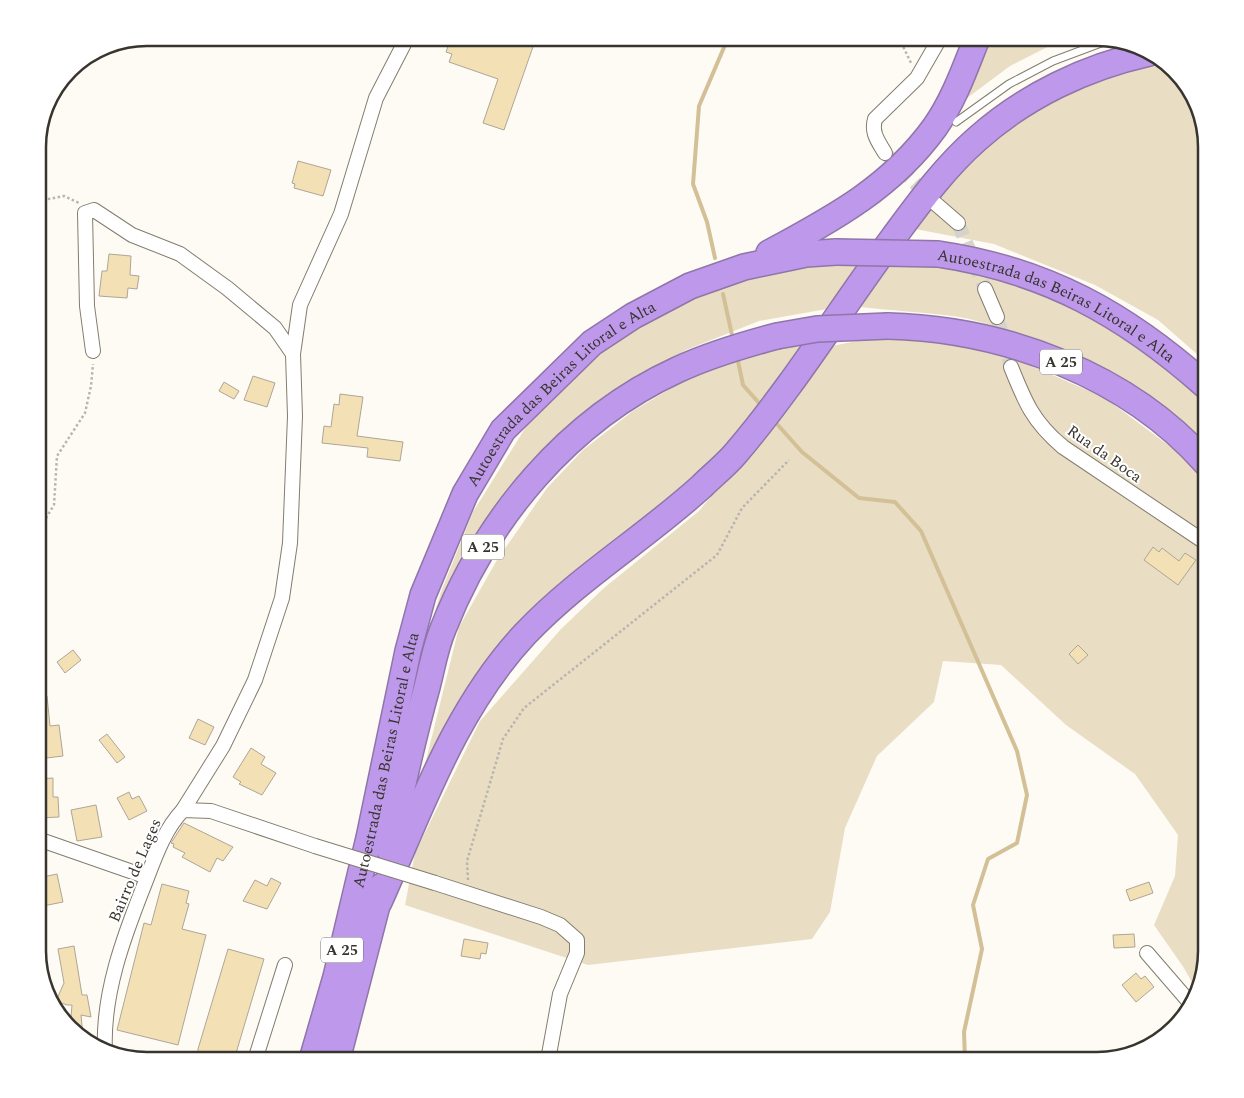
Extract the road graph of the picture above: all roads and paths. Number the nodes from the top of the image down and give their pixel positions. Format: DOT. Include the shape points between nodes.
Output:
graph roads {
  1 [pos="403,46"];
  2 [pos="903,46"];
  3 [pos="936,46"];
  4 [pos="974,46"];
  5 [pos="1093,46"];
  6 [pos="1138,55"];
  7 [pos="918,78"];
  8 [pos="956,122"];
  9 [pos="885,153"];
  10 [pos="46,199"];
  11 [pos="936,204"];
  12 [pos="94,210"];
  13 [pos="958,223"];
  14 [pos="744,267"];
  15 [pos="985,289"];
  16 [pos="997,317"];
  17 [pos="93,351"];
  18 [pos="293,354"];
  19 [pos="1011,367"];
  20 [pos="1198,379"];
  21 [pos="1198,456"];
  22 [pos="789,460"];
  23 [pos="46,518"];
  24 [pos="1198,537"];
  25 [pos="184,810"];
  26 [pos="46,842"];
  27 [pos="147,877"];
  28 [pos="468,894"];
  29 [pos="379,902"];
  30 [pos="1147,953"];
  31 [pos="286,965"];
  32 [pos="1186,998"];
  33 [pos="105,1042"];
  34 [pos="258,1052"];
  35 [pos="314,1052"];
  36 [pos="339,1052"];
  37 [pos="549,1052"];
  1 -- 18 [label="street" via="376,98 341,214 300,305"];
  2 -- 7 [label="path"];
  3 -- 7 [label="street"];
  4 -- 14 [label="highway" via="958,86 935,127 904,163 871,194"];
  5 -- 8 [label="lane" via="1053,61 1009,84"];
  6 -- 29 [label="highway" via="1075,76 1025,104 978,138 940,176 855,289 780,399 734,456 676,510 576,586 525,634 482,687 444,752"];
  7 -- 9 [label="street" via="874,118 872,128"];
  10 -- 12 [label="path" via="64,196"];
  11 -- 13 [label="street"];
  12 -- 17 [label="street" via="85,213 86,306"];
  12 -- 18 [label="street" via="132,235 180,254 228,288 275,328"];
  14 -- 20 [label="highway, Autoestrada das Beiras Litoral e Alta / A 25, bridge" via="806,254 836,252 938,254 981,260 1031,275 1083,299 1125,323 1171,355"];
  14 -- 35 [label="highway, Autoestrada das Beiras Litoral e Alta / A 25" via="690,286 633,316 592,343 503,430 465,494 423,595 336,977"];
  15 -- 16 [label="street"];
  17 -- 23 [label="path" via="85,413 57,456 54,505"];
  18 -- 25 [label="street" via="295,416 290,544 282,598 255,680 223,746"];
  19 -- 24 [label="street, Rua da Boca" via="1032,416 1044,432"];
  21 -- 29 [label="highway, Autoestrada das Beiras Litoral e Alta / A 25, bridge" via="1154,416 1105,383 1011,344 964,333 888,326 817,329 777,336 726,350 677,370 634,393 594,421 555,455 523,492 476,557 440,639 413,737"];
  22 -- 28 [label="path" via="742,508 717,555 524,708 503,738 467,861"];
  25 -- 27 [label="street, Bairro de Lages" via="171,823"];
  25 -- 28 [label="street, Bairro de Lages, bridge" via="210,811"];
  26 -- 27 [label="street"];
  27 -- 33 [label="street, Bairro de Lages" via="118,956"];
  28 -- 37 [label="street, Bairro de Lages" via="560,925 577,940 577,953 560,994"];
  29 -- 36 [label="highway, Autoestrada das Beiras Litoral e Alta / A 25"];
  30 -- 32 [label="street"];
  31 -- 34 [label="street"];
}
